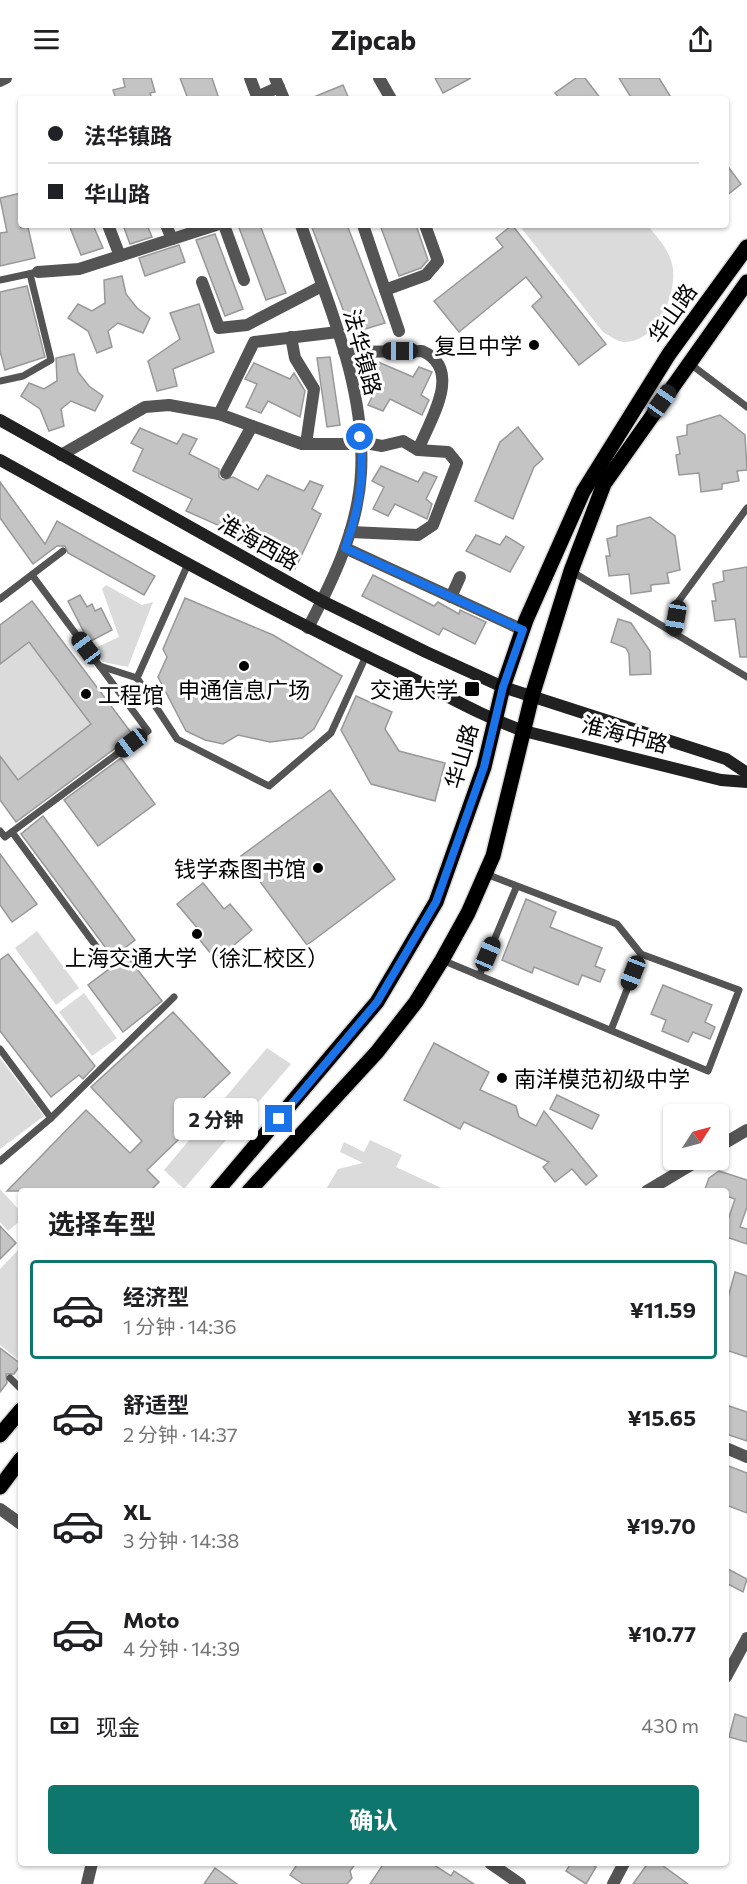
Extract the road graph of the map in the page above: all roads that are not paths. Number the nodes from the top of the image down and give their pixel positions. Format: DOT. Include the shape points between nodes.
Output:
graph roads {
  1 [pos="6,78"];
  2 [pos="250,78"];
  3 [pos="379,78"];
  4 [pos="0,81"];
  5 [pos="279,88"];
  6 [pos="256,96"];
  7 [pos="261,96"];
  8 [pos="389,96"];
  9 [pos="109,228"];
  10 [pos="167,228"];
  11 [pos="207,228"];
  12 [pos="225,228"];
  13 [pos="302,228"];
  14 [pos="364,228"];
  15 [pos="426,228"];
  16 [pos="172,239"];
  17 [pos="747,247"];
  18 [pos="120,256"];
  19 [pos="34,273"];
  20 [pos="0,280"];
  21 [pos="244,280"];
  22 [pos="202,282"];
  23 [pos="747,282"];
  24 [pos="322,286"];
  25 [pos="385,290"];
  26 [pos="399,331"];
  27 [pos="338,332"];
  28 [pos="291,338"];
  29 [pos="344,352"];
  30 [pos="689,363"];
  31 [pos="0,381"];
  32 [pos="747,407"];
  33 [pos="219,414"];
  34 [pos="0,420"];
  35 [pos="252,426"];
  36 [pos="361,443"];
  37 [pos="306,444"];
  38 [pos="418,450"];
  39 [pos="61,455"];
  40 [pos="0,460"];
  41 [pos="226,474"];
  42 [pos="747,508"];
  43 [pos="740,519"];
  44 [pos="747,524"];
  45 [pos="350,532"];
  46 [pos="345,548"];
  47 [pos="63,551"];
  48 [pos="188,564"];
  49 [pos="571,571"];
  50 [pos="32,575"];
  51 [pos="460,577"];
  52 [pos="452,597"];
  53 [pos="0,598"];
  54 [pos="322,601"];
  55 [pos="308,628"];
  56 [pos="523,630"];
  57 [pos="673,633"];
  58 [pos="366,656"];
  59 [pos="100,666"];
  60 [pos="747,676"];
  61 [pos="137,678"];
  62 [pos="503,687"];
  63 [pos="532,696"];
  64 [pos="495,721"];
  65 [pos="524,731"];
  66 [pos="747,773"];
  67 [pos="747,782"];
  68 [pos="0,831"];
  69 [pos="12,832"];
  70 [pos="486,874"];
  71 [pos="516,888"];
  72 [pos="641,954"];
  73 [pos="442,960"];
  74 [pos="107,961"];
  75 [pos="479,976"];
  76 [pos="174,997"];
  77 [pos="611,1030"];
  78 [pos="0,1049"];
  79 [pos="51,1118"];
  80 [pos="747,1130"];
  81 [pos="729,1141"];
  82 [pos="0,1161"];
  83 [pos="683,1170"];
  84 [pos="220,1188"];
  85 [pos="252,1188"];
  86 [pos="653,1188"];
  87 [pos="10,1378"];
  88 [pos="18,1386"];
  89 [pos="18,1414"];
  90 [pos="0,1435"];
  91 [pos="729,1450"];
  92 [pos="747,1457"];
  93 [pos="18,1463"];
  94 [pos="0,1487"];
  95 [pos="0,1509"];
  96 [pos="18,1522"];
  97 [pos="747,1638"];
  98 [pos="729,1671"];
  99 [pos="91,1866"];
  100 [pos="494,1866"];
  101 [pos="622,1866"];
  102 [pos="87,1884"];
  103 [pos="520,1884"];
  104 [pos="613,1884"];
  1 -- 4 [label="street"];
  2 -- 6 [label="street"];
  3 -- 8 [label="street"];
  5 -- 7 [label="street"];
  9 -- 18 [label="street"];
  10 -- 16 [label="street"];
  11 -- 16 [label="street"];
  12 -- 21 [label="street"];
  13 -- 24 [label="street, 法华镇路"];
  14 -- 25 [label="street"];
  15 -- 25 [label="street" via="438,261 426,275"];
  16 -- 18 [label="street"];
  17 -- 56 [label="main road, 华山路" via="669,354 583,492"];
  18 -- 19 [label="street" via="79,269"];
  19 -- 20 [label="lane"];
  19 -- 31 [label="lane" via="51,360 23,376"];
  22 -- 24 [label="street" via="219,328 247,325"];
  23 -- 30 [label="main road, 华山路"];
  24 -- 27 [label="street, 法华镇路"];
  25 -- 26 [label="street"];
  27 -- 28 [label="street"];
  27 -- 29 [label="street, 法华镇路"];
  28 -- 33 [label="street" via="254,342"];
  28 -- 37 [label="street" via="295,358 314,389"];
  29 -- 36 [label="street, 法华镇路"];
  29 -- 38 [label="street" via="422,351 433,355 444,371 444,383"];
  30 -- 32 [label="lane"];
  30 -- 49 [label="main road, 华山路" via="604,484"];
  33 -- 35 [label="street"];
  33 -- 39 [label="street" via="169,405 145,407"];
  34 -- 39 [label="main road, 淮海西路"];
  35 -- 37 [label="street"];
  35 -- 41 [label="street"];
  36 -- 37 [label="street"];
  36 -- 38 [label="street" via="382,446 404,441"];
  36 -- 45 [label="street, 法华镇路" via="362,474"];
  38 -- 45 [label="street" via="448,452 457,463 433,525 418,535"];
  39 -- 54 [label="main road, 淮海西路"];
  40 -- 48 [label="main road"];
  42 -- 43 [label="lane"];
  43 -- 44 [label="lane"];
  43 -- 57 [label="lane" via="678,602"];
  45 -- 46 [label="street, 法华镇路"];
  46 -- 52 [label="street"];
  46 -- 54 [label="street, 法华镇路"];
  47 -- 50 [label="lane"];
  48 -- 55 [label="main road"];
  48 -- 61 [label="lane"];
  49 -- 57 [label="lane"];
  49 -- 63 [label="main road, 华山路"];
  50 -- 53 [label="lane"];
  50 -- 59 [label="lane"];
  51 -- 52 [label="street"];
  52 -- 56 [label="street"];
  54 -- 55 [label="street, 法华镇路"];
  54 -- 62 [label="main road, 淮海西路"];
  55 -- 58 [label="main road"];
  56 -- 62 [label="main road, 华山路"];
  57 -- 60 [label="lane"];
  58 -- 61 [label="lane" via="331,733 269,786 177,739"];
  58 -- 64 [label="main road"];
  59 -- 61 [label="lane"];
  59 -- 69 [label="lane" via="148,731"];
  62 -- 63 [label="main road, 淮海中路"];
  62 -- 64 [label="main road, 华山路"];
  63 -- 65 [label="main road, 华山路"];
  63 -- 66 [label="main road, 淮海中路" via="726,759"];
  64 -- 65 [label="main road, 淮海中路"];
  64 -- 84 [label="main road, 华山路" via="484,767 436,902 377,1002"];
  65 -- 67 [label="main road, 淮海中路" via="721,780"];
  65 -- 70 [label="main road, 华山路"];
  68 -- 69 [label="lane" via="5,837"];
  69 -- 74 [label="lane"];
  70 -- 71 [label="lane"];
  70 -- 73 [label="main road, 华山路"];
  71 -- 72 [label="lane" via="616,924"];
  71 -- 75 [label="lane"];
  72 -- 77 [label="lane"];
  72 -- 77 [label="lane" via="739,990 708,1071"];
  73 -- 75 [label="lane"];
  73 -- 85 [label="main road, 华山路" via="416,1002 377,1052"];
  75 -- 77 [label="lane"];
  76 -- 79 [label="lane"];
  78 -- 79 [label="lane"];
  79 -- 82 [label="lane"];
  80 -- 81 [label="street"];
  83 -- 86 [label="street"];
  87 -- 88 [label="lane"];
  89 -- 90 [label="main road"];
  91 -- 92 [label="street"];
  93 -- 94 [label="main road"];
  95 -- 96 [label="street"];
  97 -- 98 [label="street"];
  99 -- 102 [label="street"];
  100 -- 103 [label="street"];
  101 -- 104 [label="street"];
}
